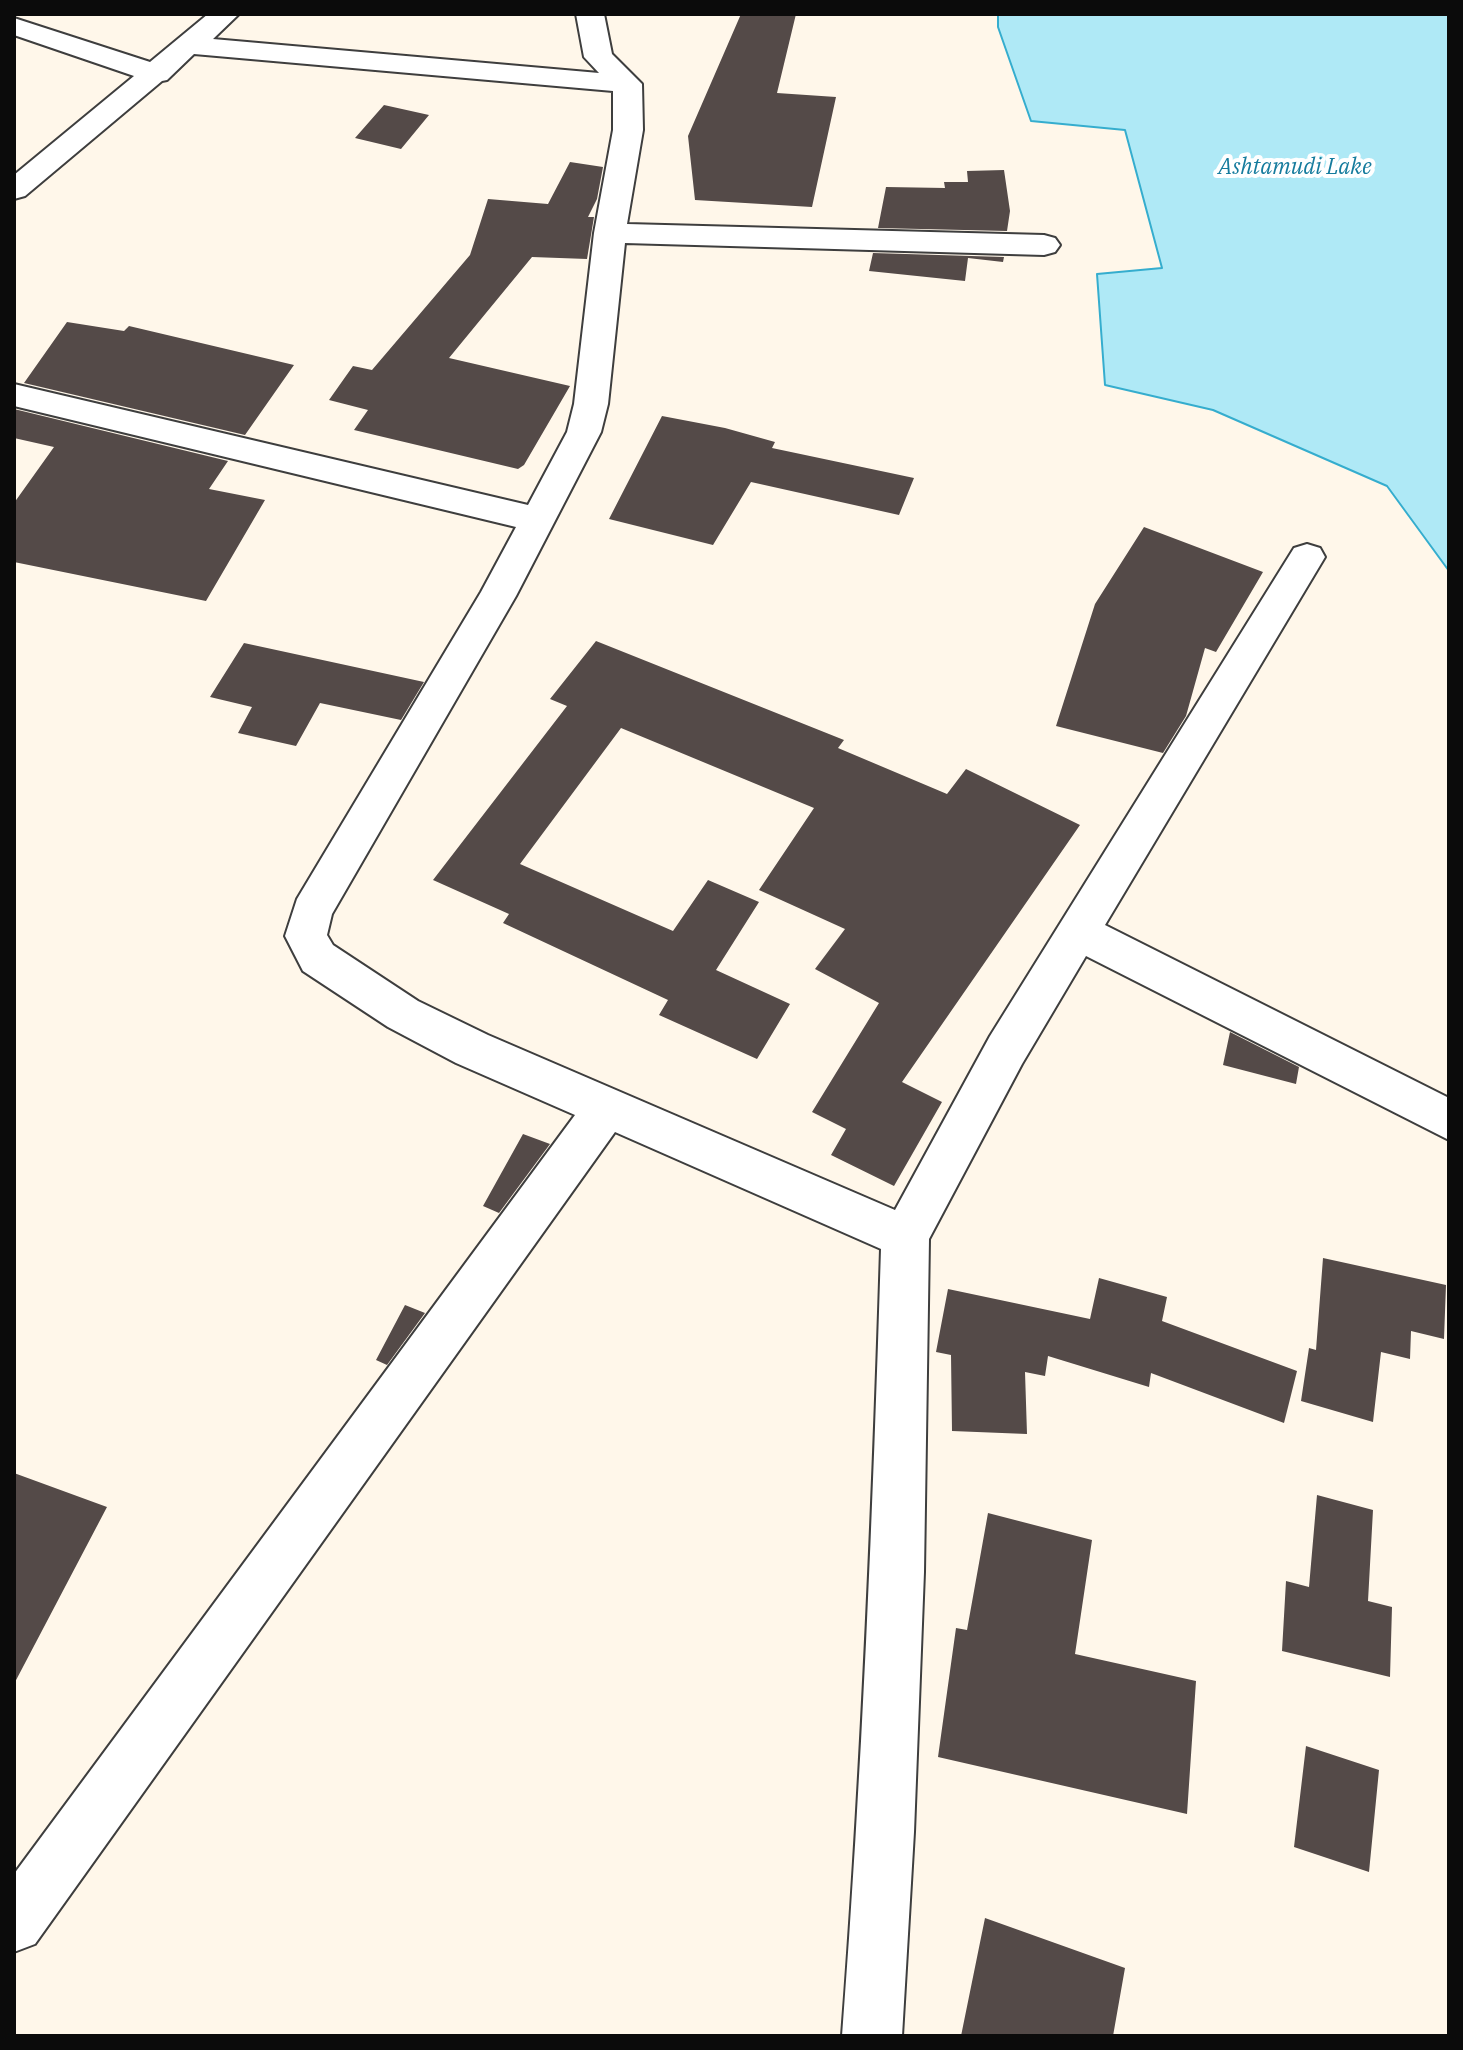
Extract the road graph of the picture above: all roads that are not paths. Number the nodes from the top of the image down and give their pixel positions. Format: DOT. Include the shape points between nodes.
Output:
graph roads {
  1 [pos="225,14"];
  2 [pos="590,14"];
  3 [pos="14,26"];
  4 [pos="189,45"];
  5 [pos="157,74"];
  6 [pos="628,84"];
  7 [pos="14,190"];
  8 [pos="610,233"];
  9 [pos="1044,245"];
  10 [pos="14,395"];
  11 [pos="535,519"];
  12 [pos="1307,557"];
  13 [pos="1078,932"];
  14 [pos="606,1108"];
  15 [pos="1449,1120"];
  16 [pos="905,1237"];
  17 [pos="16,1916"];
  18 [pos="872,2036"];
  1 -- 4 [label="street"];
  2 -- 6 [label="street" via="598,57"];
  3 -- 5 [label="street"];
  4 -- 5 [label="street"];
  4 -- 6 [label="street"];
  5 -- 7 [label="street"];
  6 -- 8 [label="street" via="628,130"];
  8 -- 9 [label="street"];
  8 -- 11 [label="street" via="584,432"];
  10 -- 11 [label="street"];
  11 -- 14 [label="street" via="497,596 312,911 306,936 318,958 403,1014"];
  12 -- 13 [label="street"];
  13 -- 15 [label="street"];
  13 -- 16 [label="street" via="1006,1050"];
  14 -- 16 [label="street"];
  14 -- 17 [label="street"];
  16 -- 18 [label="street" via="898,1572"];
}
